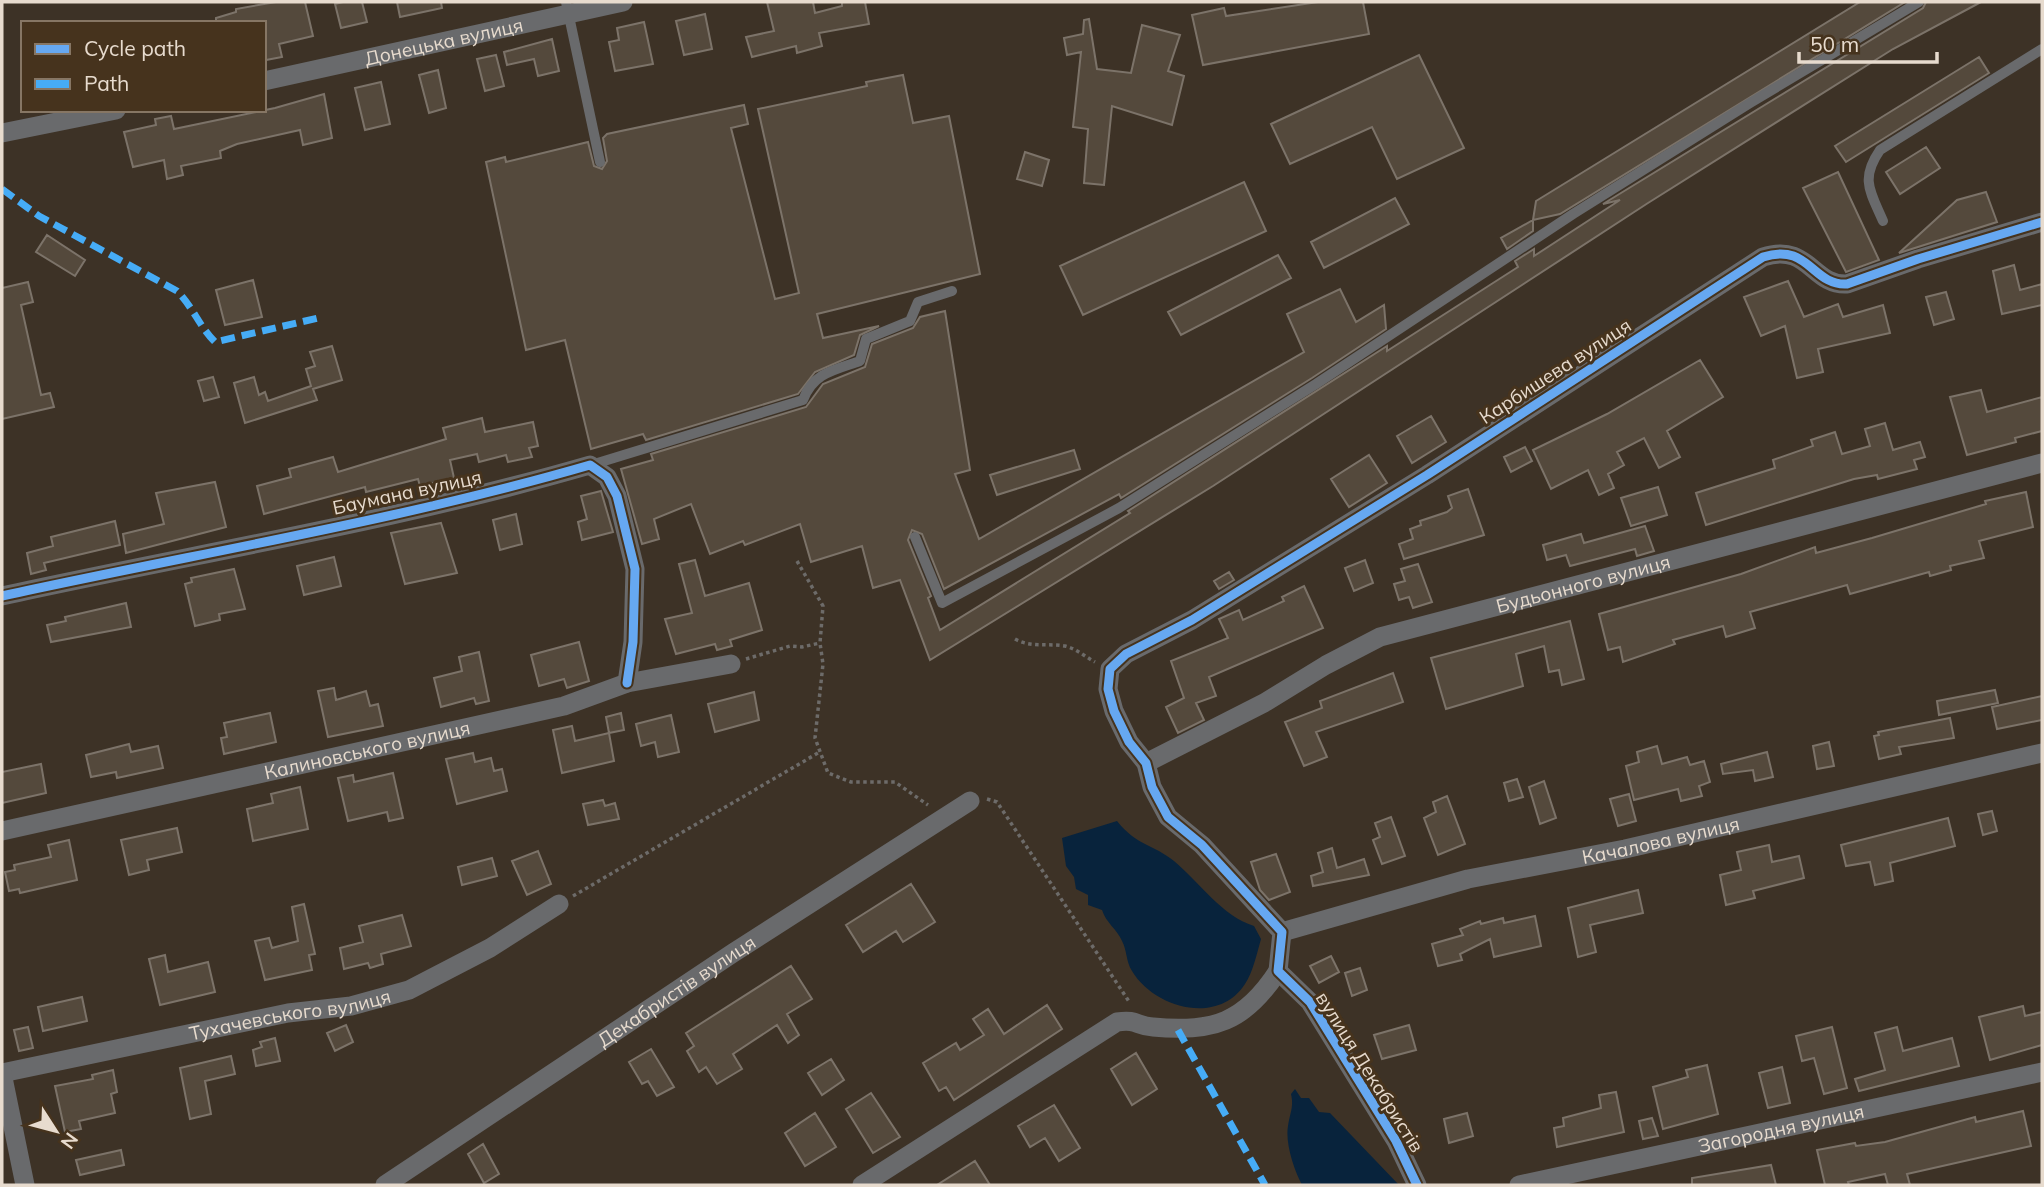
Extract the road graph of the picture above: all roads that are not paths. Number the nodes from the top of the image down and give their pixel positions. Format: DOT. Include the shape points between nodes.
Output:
graph roads {
  1 [pos="623,2"];
  2 [pos="1919,2"];
  3 [pos="567,8"];
  4 [pos="2042,49"];
  5 [pos="266,81"];
  6 [pos="106,112"];
  7 [pos="2,133"];
  8 [pos="600,162"];
  9 [pos="1883,221"];
  10 [pos="2042,222"];
  11 [pos="952,291"];
  12 [pos="2042,463"];
  13 [pos="590,465"];
  14 [pos="915,537"];
  15 [pos="2,596"];
  16 [pos="731,664"];
  17 [pos="627,683"];
  18 [pos="2042,753"];
  19 [pos="1146,763"];
  20 [pos="970,801"];
  21 [pos="2,831"];
  22 [pos="559,904"];
  23 [pos="1282,932"];
  24 [pos="1278,971"];
  25 [pos="2042,1072"];
  26 [pos="2,1073"];
  27 [pos="25,1185"];
  28 [pos="385,1185"];
  29 [pos="862,1185"];
  30 [pos="1417,1185"];
  31 [pos="1519,1185"];
  1 -- 3 [label="street, Донецька вулиця"];
  2 -- 14 [label="lane" via="1573,214 1317,384 1119,508 943,603"];
  3 -- 5 [label="street, Донецька вулиця"];
  3 -- 8 [label="lane"];
  4 -- 9 [label="lane" via="1880,150 1868,168 1868,186"];
  6 -- 7 [label="street"];
  10 -- 19 [label="street, Карбишева вулиця" via="1847,284 1828,281 1809,263 1786,253 1763,257 1427,475 1192,620 1126,654 1110,669 1108,689 1129,742"];
  11 -- 13 [label="lane" via="918,302 910,321 866,339 860,362 818,376 803,400"];
  12 -- 19 [label="street, Будьонного вулиця" via="1380,637"];
  13 -- 15 [label="street, Баумана вулиця" via="410,510"];
  13 -- 17 [label="street" via="607,477 617,496 635,569"];
  16 -- 17 [label="street, Калиновського вулиця"];
  17 -- 21 [label="street, Калиновського вулиця" via="564,706"];
  18 -- 23 [label="street, Качалова вулиця" via="1625,849 1468,879"];
  19 -- 23 [label="street" via="1168,817 1202,845"];
  20 -- 28 [label="street, Декабристів вулиця"];
  22 -- 26 [label="street, Тухачевського вулиця" via="491,948 409,990 351,1006 288,1013"];
  23 -- 24 [label="street"];
  24 -- 29 [label="street" via="1262,995 1241,1014 1211,1027 1178,1030 1147,1027 1133,1019 1117,1022"];
  24 -- 30 [label="street, вулиця Декабристів" via="1310,1002 1396,1141"];
  25 -- 31 [label="street, Загородня вулиця"];
  26 -- 27 [label="street"];
}
